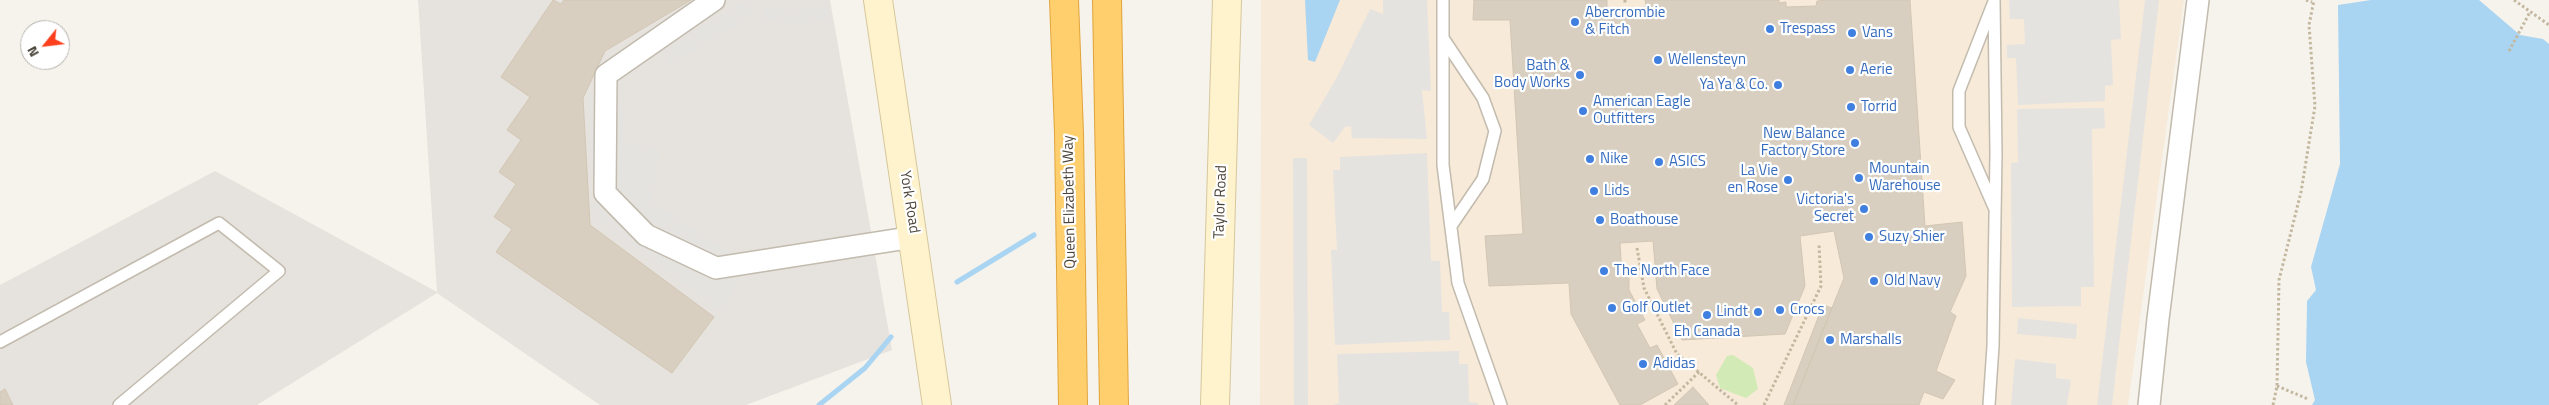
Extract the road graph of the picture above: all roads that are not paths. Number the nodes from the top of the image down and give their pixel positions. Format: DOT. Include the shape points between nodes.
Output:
graph roads {
  1 [pos="714,0"];
  2 [pos="878,0"];
  3 [pos="1064,0"];
  4 [pos="1107,0"];
  5 [pos="1227,0"];
  6 [pos="1443,0"];
  7 [pos="1994,0"];
  8 [pos="2198,0"];
  9 [pos="1442,38"];
  10 [pos="1995,211"];
  11 [pos="1451,226"];
  12 [pos="914,237"];
  13 [pos="0,342"];
  14 [pos="119,405"];
  15 [pos="937,405"];
  16 [pos="1073,405"];
  17 [pos="1114,405"];
  18 [pos="1216,405"];
  19 [pos="1502,405"];
  20 [pos="1989,405"];
  21 [pos="2149,405"];
  1 -- 12 [label="street" via="606,75 605,193 646,235 716,268"];
  2 -- 12 [label="main road, York Road"];
  3 -- 16 [label="highway, Queen Elizabeth Way"];
  4 -- 17 [label="highway"];
  5 -- 18 [label="main road, Taylor Road"];
  6 -- 9 [label="lane"];
  7 -- 10 [label="lane" via="1997,103"];
  7 -- 10 [label="lane" via="1959,90 1959,127"];
  8 -- 21 [label="street"];
  9 -- 11 [label="lane" via="1444,166"];
  9 -- 11 [label="lane" via="1483,98 1495,131 1483,179"];
  10 -- 20 [label="lane"];
  11 -- 19 [label="lane" via="1458,283"];
  12 -- 15 [label="main road, York Road"];
  13 -- 14 [label="lane" via="219,223 279,271"];
}
